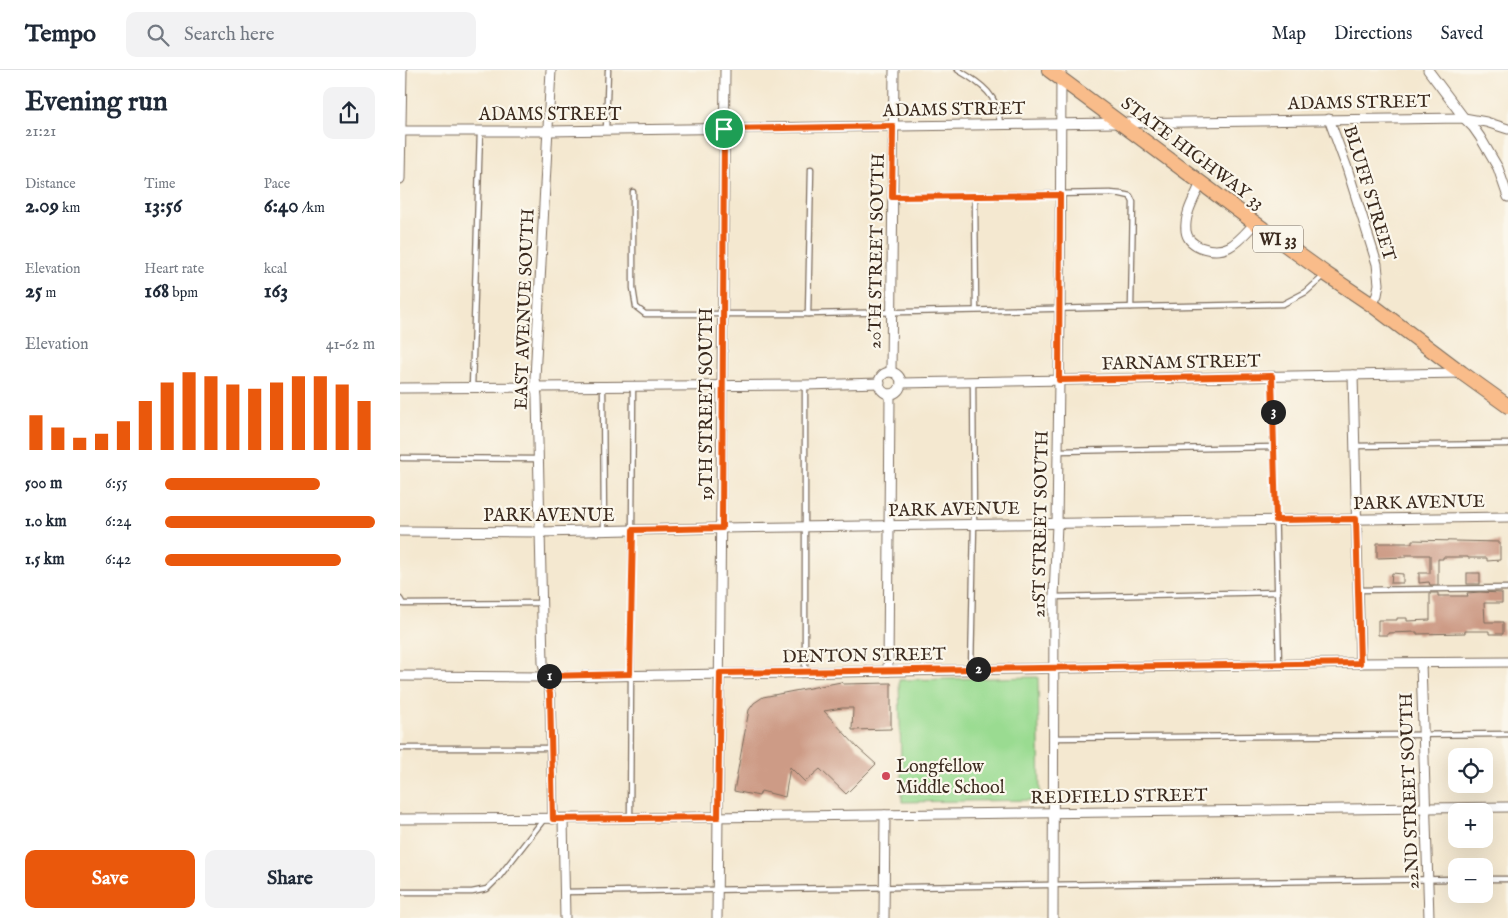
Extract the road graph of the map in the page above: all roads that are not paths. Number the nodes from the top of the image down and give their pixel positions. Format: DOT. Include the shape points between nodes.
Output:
graph roads {
  1 [pos="402,70"];
  2 [pos="551,70"];
  3 [pos="608,70"];
  4 [pos="725,70"];
  5 [pos="894,70"];
  6 [pos="958,70"];
  7 [pos="1049,70"];
  8 [pos="1428,70"];
  9 [pos="1061,74"];
  10 [pos="1464,118"];
  11 [pos="1329,119"];
  12 [pos="1122,123"];
  13 [pos="1000,124"];
  14 [pos="1061,124"];
  15 [pos="893,126"];
  16 [pos="724,129"];
  17 [pos="1508,129"];
  18 [pos="606,130"];
  19 [pos="400,131"];
  20 [pos="480,131"];
  21 [pos="548,131"];
  22 [pos="811,169"];
  23 [pos="400,179"];
  24 [pos="1506,181"];
  25 [pos="1201,183"];
  26 [pos="633,192"];
  27 [pos="1060,195"];
  28 [pos="975,196"];
  29 [pos="892,197"];
  30 [pos="1508,197"];
  31 [pos="1255,223"];
  32 [pos="1326,274"];
  33 [pos="1372,305"];
  34 [pos="1060,308"];
  35 [pos="1131,308"];
  36 [pos="976,310"];
  37 [pos="892,312"];
  38 [pos="808,314"];
  39 [pos="723,315"];
  40 [pos="891,372"];
  41 [pos="1462,373"];
  42 [pos="1353,375"];
  43 [pos="1272,376"];
  44 [pos="1059,380"];
  45 [pos="973,381"];
  46 [pos="880,383"];
  47 [pos="901,383"];
  48 [pos="723,385"];
  49 [pos="806,385"];
  50 [pos="633,386"];
  51 [pos="603,387"];
  52 [pos="400,388"];
  53 [pos="472,388"];
  54 [pos="536,388"];
  55 [pos="890,394"];
  56 [pos="1508,406"];
  57 [pos="1508,444"];
  58 [pos="1355,446"];
  59 [pos="1274,447"];
  60 [pos="1058,451"];
  61 [pos="402,458"];
  62 [pos="538,459"];
  63 [pos="1508,517"];
  64 [pos="1356,519"];
  65 [pos="1276,520"];
  66 [pos="1057,524"];
  67 [pos="974,525"];
  68 [pos="888,526"];
  69 [pos="722,528"];
  70 [pos="805,528"];
  71 [pos="633,530"];
  72 [pos="400,531"];
  73 [pos="604,531"];
  74 [pos="540,532"];
  75 [pos="1508,588"];
  76 [pos="1358,590"];
  77 [pos="1278,592"];
  78 [pos="1054,597"];
  79 [pos="400,599"];
  80 [pos="542,603"];
  81 [pos="1508,662"];
  82 [pos="1360,663"];
  83 [pos="1421,663"];
  84 [pos="1279,664"];
  85 [pos="1054,668"];
  86 [pos="971,669"];
  87 [pos="888,671"];
  88 [pos="804,672"];
  89 [pos="720,673"];
  90 [pos="630,674"];
  91 [pos="400,676"];
  92 [pos="546,676"];
  93 [pos="1508,734"];
  94 [pos="1424,735"];
  95 [pos="1054,738"];
  96 [pos="400,748"];
  97 [pos="551,748"];
  98 [pos="1508,807"];
  99 [pos="1426,808"];
  100 [pos="1053,813"];
  101 [pos="885,815"];
  102 [pos="718,817"];
  103 [pos="630,818"];
  104 [pos="400,819"];
  105 [pos="548,819"];
  106 [pos="563,819"];
  107 [pos="1428,879"];
  108 [pos="1448,879"];
  109 [pos="1493,879"];
  110 [pos="1508,879"];
  111 [pos="1053,884"];
  112 [pos="885,888"];
  113 [pos="717,889"];
  114 [pos="400,892"];
  115 [pos="564,892"];
  116 [pos="565,918"];
  117 [pos="717,918"];
  118 [pos="884,918"];
  119 [pos="1053,918"];
  120 [pos="1429,918"];
  1 -- 19 [label="street"];
  2 -- 21 [label="street, EAST AVENUE SOUTH"];
  3 -- 18 [label="lane"];
  4 -- 16 [label="street, 19TH STREET SOUTH"];
  5 -- 15 [label="street, 20TH STREET SOUTH"];
  6 -- 13 [label="lane" via="980,84 994,99 1000,112"];
  7 -- 9 [label="main road, STATE HIGHWAY 33 / WI 33"];
  8 -- 10 [label="street"];
  9 -- 12 [label="main road, STATE HIGHWAY 33 / WI 33"];
  9 -- 14 [label="street, 21ST STREET SOUTH"];
  10 -- 11 [label="street, ADAMS STREET"];
  10 -- 17 [label="street, ADAMS STREET"];
  10 -- 24 [label="street" via="1480,137"];
  11 -- 12 [label="street, ADAMS STREET"];
  11 -- 33 [label="street, BLUFF STREET" via="1377,264 1378,295"];
  12 -- 14 [label="street, ADAMS STREET"];
  12 -- 25 [label="main road, STATE HIGHWAY 33 / WI 33"];
  13 -- 14 [label="street, ADAMS STREET"];
  13 -- 15 [label="street, ADAMS STREET"];
  14 -- 27 [label="street, 21ST STREET SOUTH"];
  15 -- 16 [label="street, ADAMS STREET"];
  15 -- 29 [label="street, 20TH STREET SOUTH"];
  16 -- 18 [label="street, ADAMS STREET"];
  16 -- 39 [label="street, 19TH STREET SOUTH"];
  18 -- 21 [label="street, ADAMS STREET"];
  19 -- 20 [label="street, ADAMS STREET"];
  19 -- 23 [label="street"];
  20 -- 21 [label="street, ADAMS STREET"];
  20 -- 53 [label="lane"];
  21 -- 54 [label="street, EAST AVENUE SOUTH"];
  22 -- 38 [label="lane"];
  24 -- 30 [label="street"];
  25 -- 31 [label="main road, STATE HIGHWAY 33 / WI 33"];
  25 -- 31 [label="street" via="1187,220 1186,231 1191,242 1210,250 1224,250 1236,244"];
  26 -- 39 [label="lane" via="636,307 645,314"];
  27 -- 28 [label="lane"];
  27 -- 34 [label="street, 21ST STREET SOUTH"];
  27 -- 35 [label="lane" via="1115,193 1130,196 1133,202"];
  28 -- 29 [label="lane"];
  28 -- 36 [label="lane"];
  29 -- 37 [label="street, 20TH STREET SOUTH"];
  31 -- 32 [label="main road, STATE HIGHWAY 33 / WI 33"];
  32 -- 33 [label="main road, STATE HIGHWAY 33 / WI 33"];
  32 -- 35 [label="lane" via="1306,292 1283,304"];
  33 -- 41 [label="main road, STATE HIGHWAY 33 / WI 33"];
  34 -- 35 [label="lane"];
  34 -- 36 [label="lane"];
  34 -- 44 [label="street, 21ST STREET SOUTH"];
  36 -- 37 [label="lane"];
  37 -- 38 [label="lane"];
  37 -- 40 [label="street, 20TH STREET SOUTH"];
  38 -- 39 [label="lane"];
  39 -- 48 [label="street, 19TH STREET SOUTH"];
  40 -- 46 [label="street" via="884,374"];
  40 -- 47 [label="street" via="899,376"];
  41 -- 42 [label="street, FARNAM STREET"];
  41 -- 56 [label="main road, STATE HIGHWAY 33 / WI 33"];
  42 -- 43 [label="street, FARNAM STREET"];
  42 -- 58 [label="street"];
  43 -- 44 [label="street, FARNAM STREET"];
  43 -- 59 [label="lane"];
  44 -- 45 [label="street, FARNAM STREET"];
  44 -- 60 [label="street, 21ST STREET SOUTH"];
  45 -- 47 [label="street, FARNAM STREET"];
  45 -- 67 [label="lane"];
  46 -- 49 [label="street"];
  46 -- 55 [label="street"];
  47 -- 55 [label="street" via="899,389"];
  48 -- 49 [label="street"];
  48 -- 50 [label="street"];
  48 -- 69 [label="street, 19TH STREET SOUTH"];
  49 -- 70 [label="lane"];
  50 -- 51 [label="street"];
  50 -- 71 [label="lane"];
  51 -- 54 [label="street"];
  51 -- 73 [label="lane"];
  52 -- 53 [label="street"];
  53 -- 54 [label="street"];
  54 -- 62 [label="street, EAST AVENUE SOUTH"];
  55 -- 68 [label="street"];
  57 -- 58 [label="lane"];
  58 -- 64 [label="street"];
  59 -- 60 [label="lane"];
  59 -- 65 [label="lane"];
  60 -- 66 [label="street, 21ST STREET SOUTH"];
  61 -- 62 [label="lane"];
  62 -- 74 [label="street, EAST AVENUE SOUTH"];
  63 -- 64 [label="street, PARK AVENUE"];
  64 -- 65 [label="street, PARK AVENUE"];
  64 -- 76 [label="street"];
  65 -- 66 [label="street, PARK AVENUE"];
  65 -- 77 [label="lane"];
  66 -- 67 [label="street, PARK AVENUE"];
  66 -- 78 [label="street, 21ST STREET SOUTH"];
  67 -- 68 [label="street, PARK AVENUE"];
  67 -- 86 [label="lane"];
  68 -- 70 [label="street, PARK AVENUE"];
  68 -- 87 [label="street"];
  69 -- 70 [label="street, PARK AVENUE"];
  69 -- 71 [label="street, PARK AVENUE"];
  69 -- 89 [label="street, 19TH STREET SOUTH"];
  70 -- 88 [label="lane"];
  71 -- 73 [label="street, PARK AVENUE"];
  71 -- 90 [label="lane"];
  72 -- 74 [label="street, PARK AVENUE"];
  73 -- 74 [label="street, PARK AVENUE"];
  74 -- 80 [label="street, EAST AVENUE SOUTH"];
  75 -- 76 [label="lane"];
  76 -- 82 [label="street"];
  77 -- 78 [label="lane"];
  77 -- 84 [label="lane"];
  78 -- 85 [label="street, 21ST STREET SOUTH"];
  79 -- 80 [label="lane" via="403,604"];
  80 -- 92 [label="street, EAST AVENUE SOUTH"];
  81 -- 83 [label="street, DENTON STREET"];
  82 -- 83 [label="street, DENTON STREET"];
  82 -- 84 [label="street, DENTON STREET"];
  83 -- 94 [label="street, 22ND STREET SOUTH"];
  84 -- 85 [label="street, DENTON STREET"];
  85 -- 86 [label="street, DENTON STREET"];
  85 -- 95 [label="street, 21ST STREET SOUTH"];
  86 -- 87 [label="street, DENTON STREET"];
  87 -- 88 [label="street, DENTON STREET"];
  88 -- 89 [label="street, DENTON STREET"];
  89 -- 90 [label="street, DENTON STREET"];
  89 -- 102 [label="street, 19TH STREET SOUTH"];
  90 -- 92 [label="street, DENTON STREET"];
  90 -- 103 [label="lane"];
  91 -- 92 [label="street, DENTON STREET"];
  92 -- 97 [label="street, EAST AVENUE SOUTH" via="550,694"];
  93 -- 94 [label="lane"];
  94 -- 95 [label="lane"];
  94 -- 99 [label="street, 22ND STREET SOUTH"];
  95 -- 100 [label="street, 21ST STREET SOUTH"];
  96 -- 97 [label="lane"];
  97 -- 105 [label="street, EAST AVENUE SOUTH"];
  98 -- 99 [label="street, REDFIELD STREET"];
  99 -- 100 [label="street, REDFIELD STREET"];
  99 -- 107 [label="street, 22ND STREET SOUTH"];
  100 -- 101 [label="street, REDFIELD STREET"];
  100 -- 111 [label="street, 21ST STREET SOUTH"];
  101 -- 102 [label="street, REDFIELD STREET"];
  101 -- 112 [label="street"];
  102 -- 103 [label="street, REDFIELD STREET"];
  102 -- 113 [label="street, 19TH STREET SOUTH"];
  103 -- 106 [label="street, REDFIELD STREET"];
  104 -- 105 [label="street, REDFIELD STREET"];
  105 -- 106 [label="street, REDFIELD STREET"];
  105 -- 114 [label="lane" via="487,889"];
  106 -- 115 [label="street"];
  107 -- 108 [label="lane"];
  107 -- 111 [label="lane"];
  107 -- 120 [label="street, 22ND STREET SOUTH"];
  109 -- 110 [label="lane"];
  111 -- 112 [label="lane"];
  111 -- 119 [label="street, 21ST STREET SOUTH"];
  112 -- 113 [label="lane"];
  112 -- 118 [label="street"];
  113 -- 115 [label="lane"];
  113 -- 117 [label="street, 19TH STREET SOUTH"];
  115 -- 116 [label="street"];
}
